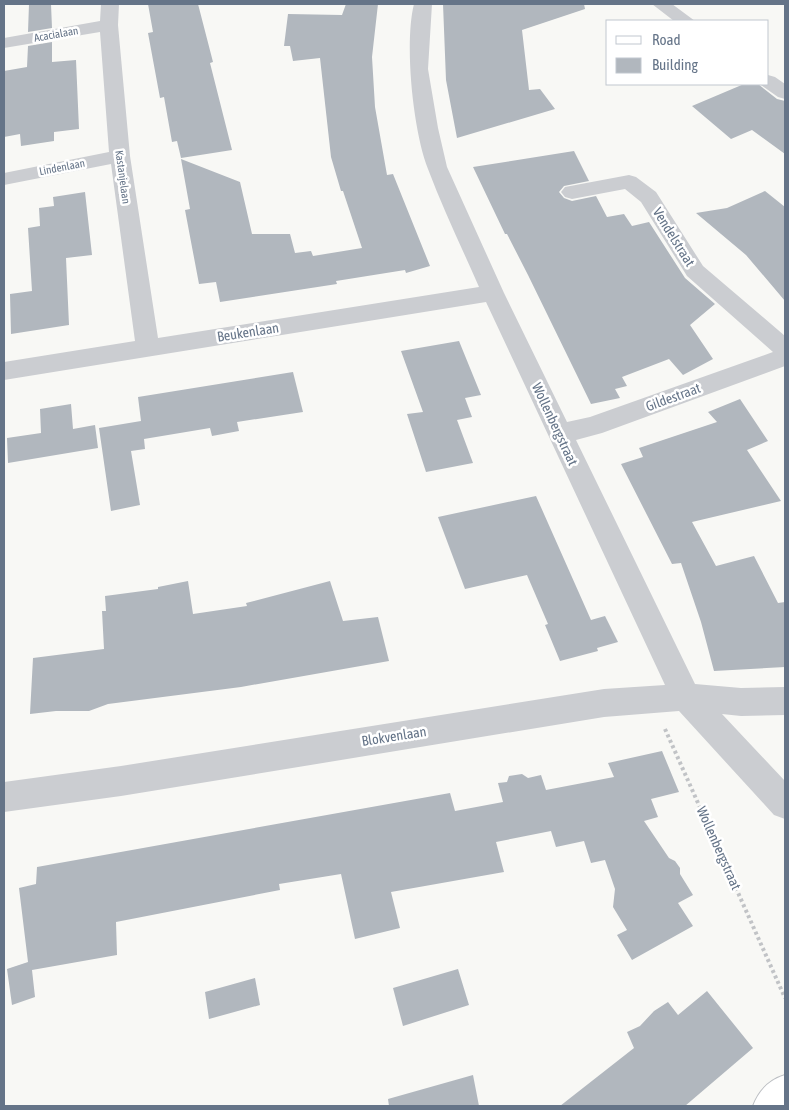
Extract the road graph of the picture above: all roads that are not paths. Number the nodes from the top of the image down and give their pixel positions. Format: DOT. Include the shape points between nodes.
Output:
graph roads {
  1 [pos="110,4"];
  2 [pos="424,4"];
  3 [pos="661,4"];
  4 [pos="685,20"];
  5 [pos="109,25"];
  6 [pos="4,43"];
  7 [pos="769,81"];
  8 [pos="785,93"];
  9 [pos="120,156"];
  10 [pos="4,178"];
  11 [pos="572,192"];
  12 [pos="493,293"];
  13 [pos="148,348"];
  14 [pos="785,350"];
  15 [pos="785,357"];
  16 [pos="4,371"];
  17 [pos="560,434"];
  18 [pos="686,697"];
  19 [pos="785,700"];
  20 [pos="4,797"];
  21 [pos="785,804"];
  22 [pos="785,1093"];
  23 [pos="772,1106"];
  1 -- 5 [label="street, Kastanjelaan"];
  2 -- 12 [label="street, Wollenbergstraat" via="419,69 437,167"];
  3 -- 4 [label="street"];
  5 -- 6 [label="street, Acacialaan"];
  5 -- 9 [label="street, Kastanjelaan"];
  7 -- 8 [label="street"];
  9 -- 10 [label="street, Lindenlaan"];
  9 -- 13 [label="street, Kastanjelaan"];
  11 -- 14 [label="street, Vendelstraat" via="629,182 649,197 695,271"];
  12 -- 13 [label="street, Beukenlaan"];
  12 -- 17 [label="street, Wollenbergstraat"];
  13 -- 16 [label="street, Beukenlaan"];
  15 -- 17 [label="street, Gildestraat" via="593,426"];
  17 -- 18 [label="street, Wollenbergstraat"];
  18 -- 19 [label="street, Blokvenlaan" via="741,702"];
  18 -- 20 [label="street, Blokvenlaan" via="604,703"];
  18 -- 21 [label="street, Wollenbergstraat"];
  22 -- 23 [label="main road"];
}
